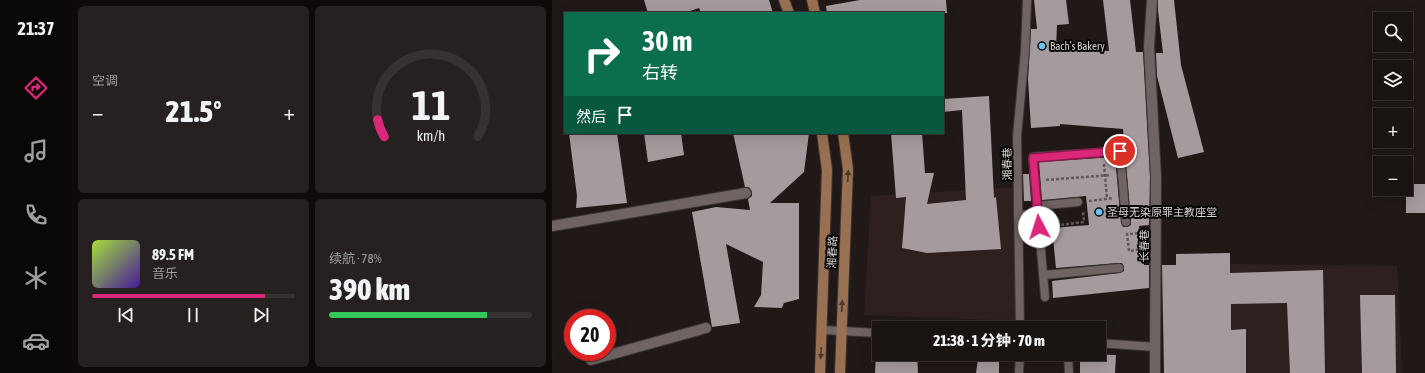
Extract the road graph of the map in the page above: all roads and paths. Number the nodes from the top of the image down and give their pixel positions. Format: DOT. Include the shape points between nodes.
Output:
graph roads {
  1 [pos="784,0"];
  2 [pos="812,0"];
  3 [pos="1026,0"];
  4 [pos="1152,0"];
  5 [pos="789,12"];
  6 [pos="815,12"];
  7 [pos="822,134"];
  8 [pos="843,134"];
  9 [pos="1103,152"];
  10 [pos="1122,174"];
  11 [pos="1105,175"];
  12 [pos="1035,181"];
  13 [pos="746,193"];
  14 [pos="1124,197"];
  15 [pos="1107,199"];
  16 [pos="1080,202"];
  17 [pos="1038,210"];
  18 [pos="1018,215"];
  19 [pos="1126,222"];
  20 [pos="552,226"];
  21 [pos="1039,227"];
  22 [pos="1127,234"];
  23 [pos="1119,268"];
  24 [pos="1044,275"];
  25 [pos="1046,297"];
  26 [pos="1020,321"];
  27 [pos="706,328"];
  28 [pos="822,330"];
  29 [pos="841,331"];
  30 [pos="872,333"];
  31 [pos="1106,344"];
  32 [pos="1155,347"];
  33 [pos="616,353"];
  34 [pos="1020,361"];
  35 [pos="1068,361"];
  36 [pos="820,373"];
  37 [pos="840,373"];
  38 [pos="1020,373"];
  39 [pos="1069,373"];
  40 [pos="1154,373"];
  1 -- 5 [label="street"];
  2 -- 6 [label="street"];
  3 -- 18 [label="lane, 湘春巷" via="1025,51 1017,136"];
  4 -- 32 [label="street, 长春巷" via="1148,48 1156,177"];
  7 -- 28 [label="street, 湘春路" via="827,170"];
  29 -- 8 [label="street, 湘春路, one-way" via="848,169"];
  9 -- 10 [label="lane" via="1120,151"];
  9 -- 11 [label="path"];
  9 -- 12 [label="lane" via="1033,158"];
  10 -- 11 [label="path"];
  10 -- 14 [label="lane"];
  11 -- 12 [label="path"];
  11 -- 15 [label="path"];
  12 -- 17 [label="lane"];
  13 -- 20 [label="street"];
  14 -- 15 [label="path"];
  14 -- 19 [label="lane"];
  15 -- 16 [label="path"];
  16 -- 17 [label="lane"];
  16 -- 21 [label="path" via="1084,222"];
  17 -- 18 [label="lane"];
  17 -- 21 [label="lane"];
  18 -- 26 [label="lane, 湘春巷"];
  19 -- 22 [label="path"];
  21 -- 24 [label="lane"];
  22 -- 22 [label="path" via="1129,251 1144,249 1142,233"];
  23 -- 24 [label="lane"];
  24 -- 25 [label="lane"];
  27 -- 33 [label="street"];
  28 -- 29 [label="lane"];
  28 -- 36 [label="street, 湘春路, one-way"];
  29 -- 30 [label="lane"];
  29 -- 37 [label="street, 湘春路"];
  31 -- 32 [label="lane"];
  32 -- 40 [label="street, 长春巷"];
  34 -- 38 [label="lane"];
  35 -- 39 [label="lane"];
}
